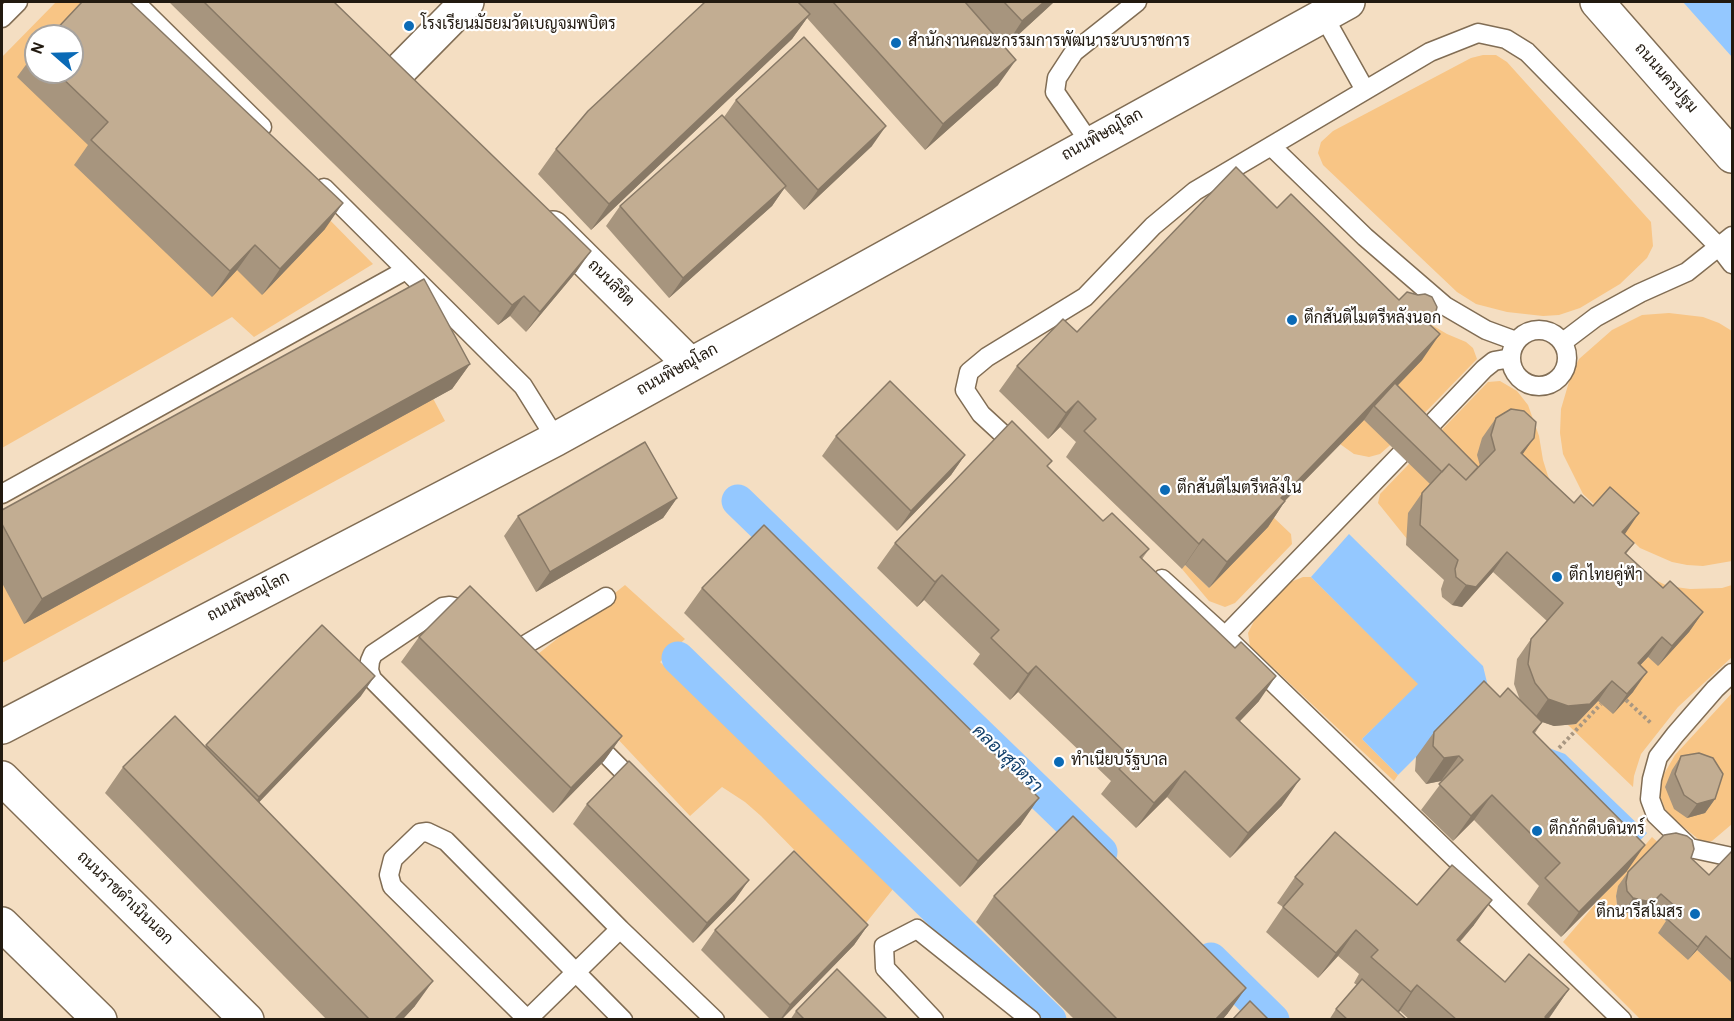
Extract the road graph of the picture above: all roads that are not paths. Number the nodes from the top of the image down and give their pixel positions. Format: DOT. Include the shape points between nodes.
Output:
graph roads {
  1 [pos="18,2"];
  2 [pos="135,2"];
  3 [pos="467,2"];
  4 [pos="1137,2"];
  5 [pos="1597,2"];
  6 [pos="1334,6"];
  7 [pos="2,18"];
  8 [pos="374,49"];
  9 [pos="1365,90"];
  10 [pos="270,136"];
  11 [pos="1090,143"];
  12 [pos="1271,146"];
  13 [pos="1732,156"];
  14 [pos="313,178"];
  15 [pos="533,208"];
  16 [pos="1726,242"];
  17 [pos="1732,264"];
  18 [pos="406,270"];
  19 [pos="1563,342"];
  20 [pos="1514,349"];
  21 [pos="690,364"];
  22 [pos="1422,434"];
  23 [pos="555,439"];
  24 [pos="1400,455"];
  25 [pos="1033,462"];
  26 [pos="2,494"];
  27 [pos="1146,565"];
  28 [pos="606,597"];
  29 [pos="482,630"];
  30 [pos="1225,636"];
  31 [pos="523,672"];
  32 [pos="1732,673"];
  33 [pos="2,727"];
  34 [pos="583,731"];
  35 [pos="2,778"];
  36 [pos="650,798"];
  37 [pos="1732,858"];
  38 [pos="2,924"];
  39 [pos="620,929"];
  40 [pos="574,972"];
  41 [pos="527,1019"];
  42 [pos="100,1020"];
  43 [pos="248,1020"];
  44 [pos="623,1020"];
  45 [pos="715,1020"];
  46 [pos="934,1020"];
  47 [pos="1031,1020"];
  48 [pos="1622,1020"];
  1 -- 7 [label="lane"];
  2 -- 10 [label="lane"];
  3 -- 8 [label="main road" via="406,82"];
  4 -- 11 [label="lane" via="1074,52 1057,78 1055,92"];
  5 -- 13 [label="main road, ถนนนครปฐม"];
  6 -- 9 [label="lane"];
  6 -- 11 [label="main road, ถนนพิษณุโลก"];
  9 -- 12 [label="lane"];
  9 -- 16 [label="lane" via="1430,52 1478,33 1506,39 1527,52"];
  11 -- 21 [label="main road, ถนนพิษณุโลก"];
  12 -- 20 [label="lane" via="1365,237 1445,306"];
  12 -- 25 [label="lane" via="1187,198 1153,226 1085,297 969,372 965,390 981,414"];
  14 -- 18 [label="lane"];
  15 -- 21 [label="main road, ถนนลิขิต"];
  16 -- 17 [label="lane"];
  16 -- 19 [label="lane" via="1687,272 1605,312"];
  18 -- 23 [label="lane" via="523,386"];
  18 -- 26 [label="lane"];
  19 -- 20 [label="lane" via="1557,335 1539,329 1531,331"];
  19 -- 20 [label="lane" via="1568,360 1565,369 1552,384 1543,387 1517,376 1512,367"];
  20 -- 22 [label="lane" via="1484,369"];
  21 -- 23 [label="main road, ถนนพิษณุโลก"];
  23 -- 33 [label="main road, ถนนพิษณุโลก"];
  24 -- 30 [label="lane"];
  27 -- 30 [label="lane"];
  28 -- 31 [label="lane" via="502,651"];
  29 -- 39 [label="lane" via="458,608 443,607 373,654 369,670 372,679"];
  30 -- 48 [label="lane"];
  32 -- 37 [label="lane" via="1658,757 1650,799 1656,815 1690,848"];
  34 -- 36 [label="lane"];
  35 -- 43 [label="main road, ถนนราชดำเนินนอก"];
  38 -- 42 [label="main road"];
  39 -- 40 [label="lane"];
  39 -- 45 [label="lane"];
  40 -- 41 [label="lane"];
  40 -- 41 [label="lane" via="446,841 427,832 420,833 393,859 389,874 392,886"];
  40 -- 44 [label="lane"];
  46 -- 47 [label="lane" via="885,968 884,946 917,929"];
}
